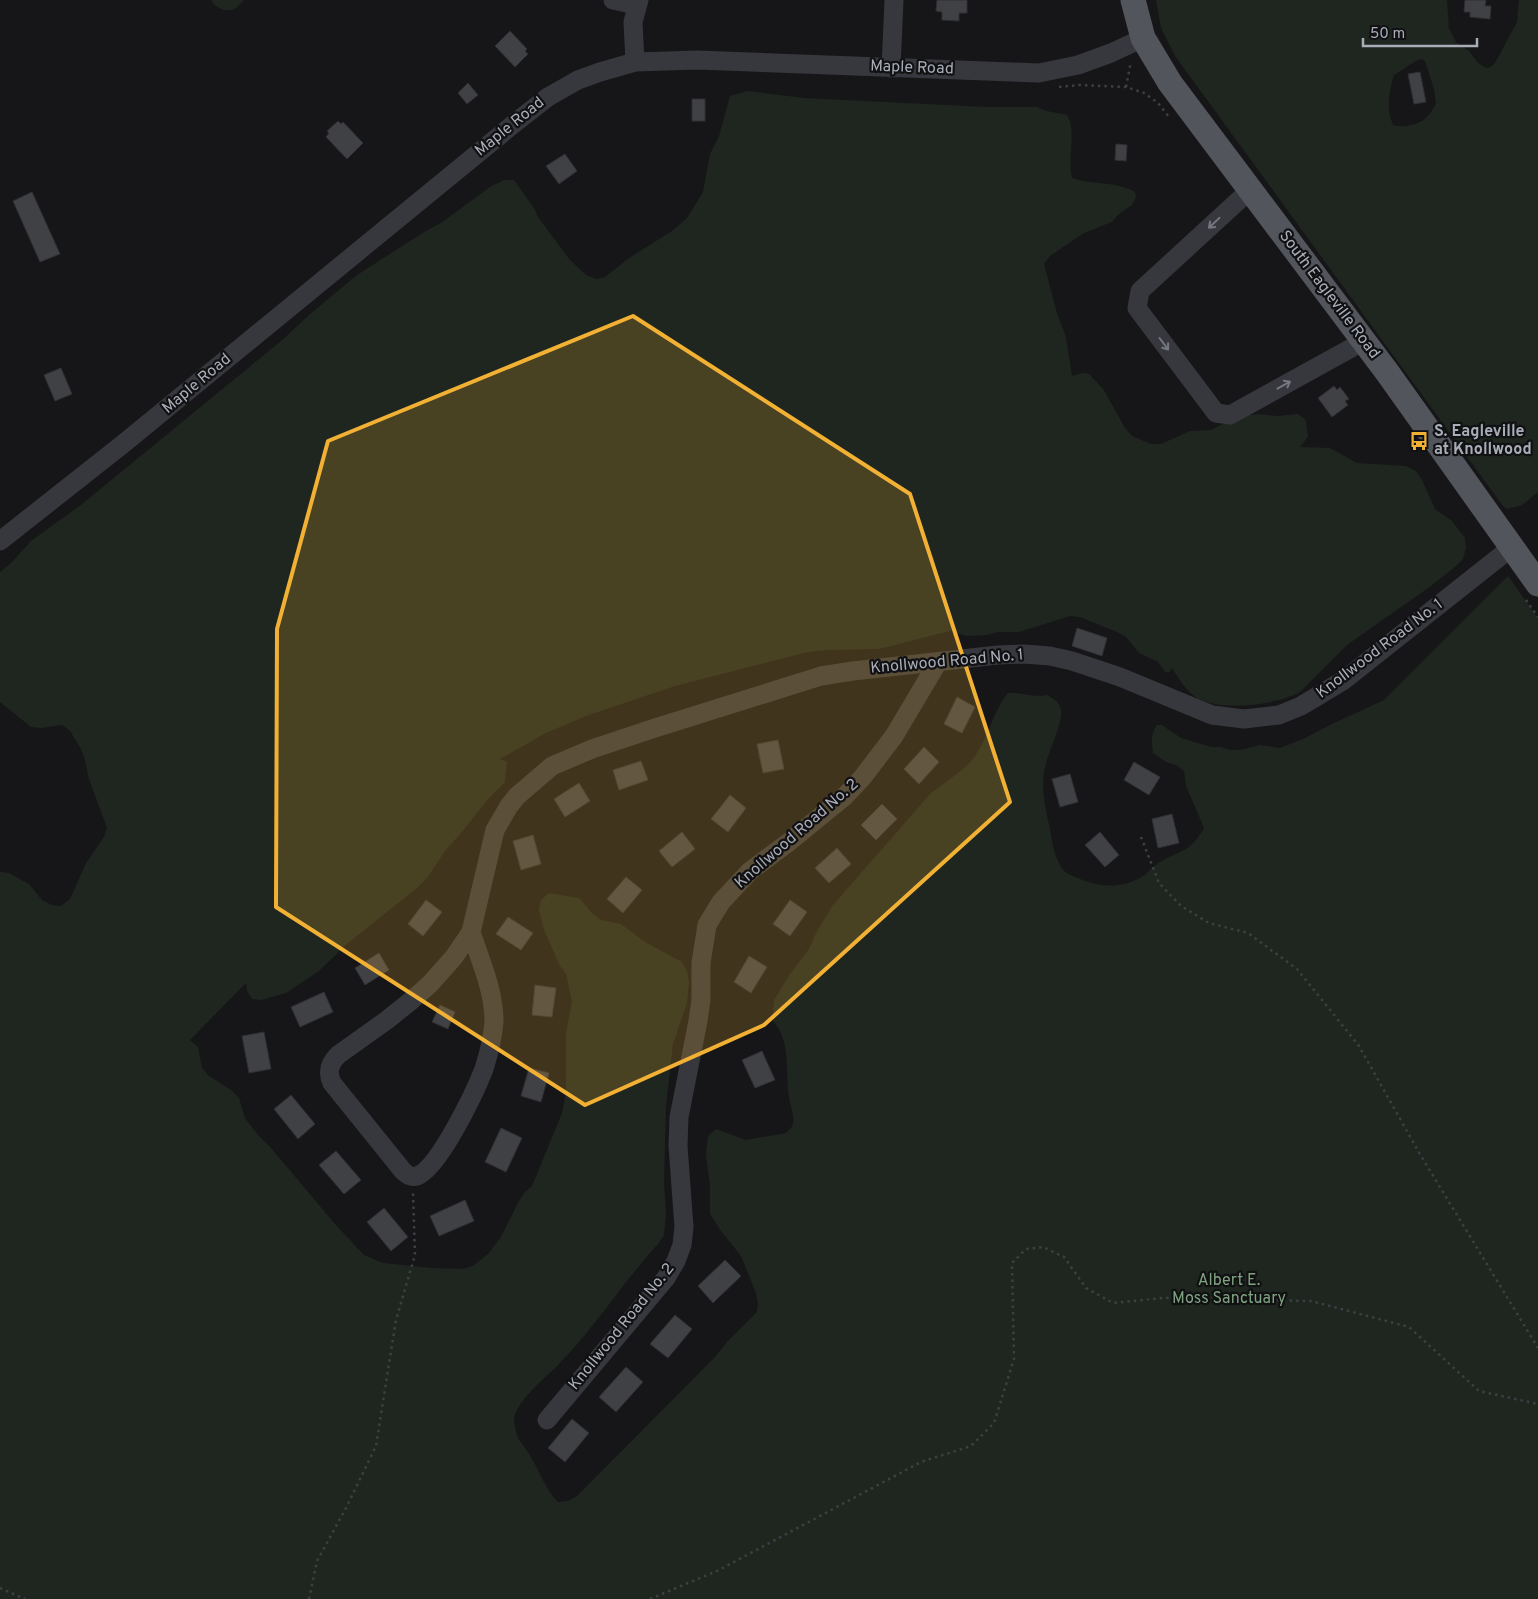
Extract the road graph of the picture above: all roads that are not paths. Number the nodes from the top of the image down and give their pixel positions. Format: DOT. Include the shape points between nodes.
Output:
graph roads {
  1 [pos="613,0"];
  2 [pos="894,0"];
  3 [pos="1133,0"];
  4 [pos="637,2"];
  5 [pos="1133,42"];
  6 [pos="635,62"];
  7 [pos="890,68"];
  8 [pos="1250,190"];
  9 [pos="1364,341"];
  10 [pos="0,541"];
  11 [pos="1512,547"];
  12 [pos="1538,584"];
  13 [pos="938,662"];
  14 [pos="471,932"];
  15 [pos="547,1420"];
  1 -- 4 [label="street"];
  2 -- 7 [label="street"];
  3 -- 5 [label="main road, South Eagleville Road"];
  4 -- 6 [label="street" via="633,22"];
  5 -- 7 [label="street, Maple Road" via="1078,65 1039,73"];
  5 -- 8 [label="main road, South Eagleville Road" via="1170,83"];
  6 -- 7 [label="street, Maple Road" via="696,60"];
  6 -- 10 [label="street, Maple Road" via="585,78 548,97 124,444"];
  8 -- 9 [label="main road, South Eagleville Road"];
  8 -- 9 [label="street, one-way" via="1140,291 1137,308 1216,414 1230,415"];
  9 -- 11 [label="main road, South Eagleville Road"];
  11 -- 12 [label="main road, South Eagleville Road"];
  11 -- 13 [label="street, Knollwood Road No. 1" via="1344,680 1301,706 1274,716 1244,719 1212,715 1120,677 1050,656 1016,654"];
  13 -- 14 [label="street, Knollwood Road No. 1" via="821,676 592,749 552,766 509,806 495,830"];
  13 -- 15 [label="street, Knollwood Road No. 2" via="894,736 862,778 844,797 750,871 713,913 703,944 699,1014 679,1117 682,1245 666,1278"];
  14 -- 14 [label="street, Knollwood Road No. 1" via="493,1006 491,1046 475,1090 452,1134 437,1157 420,1174 413,1176 403,1171 332,1083 328,1076 329,1068 338,1055 430,984"];
}
